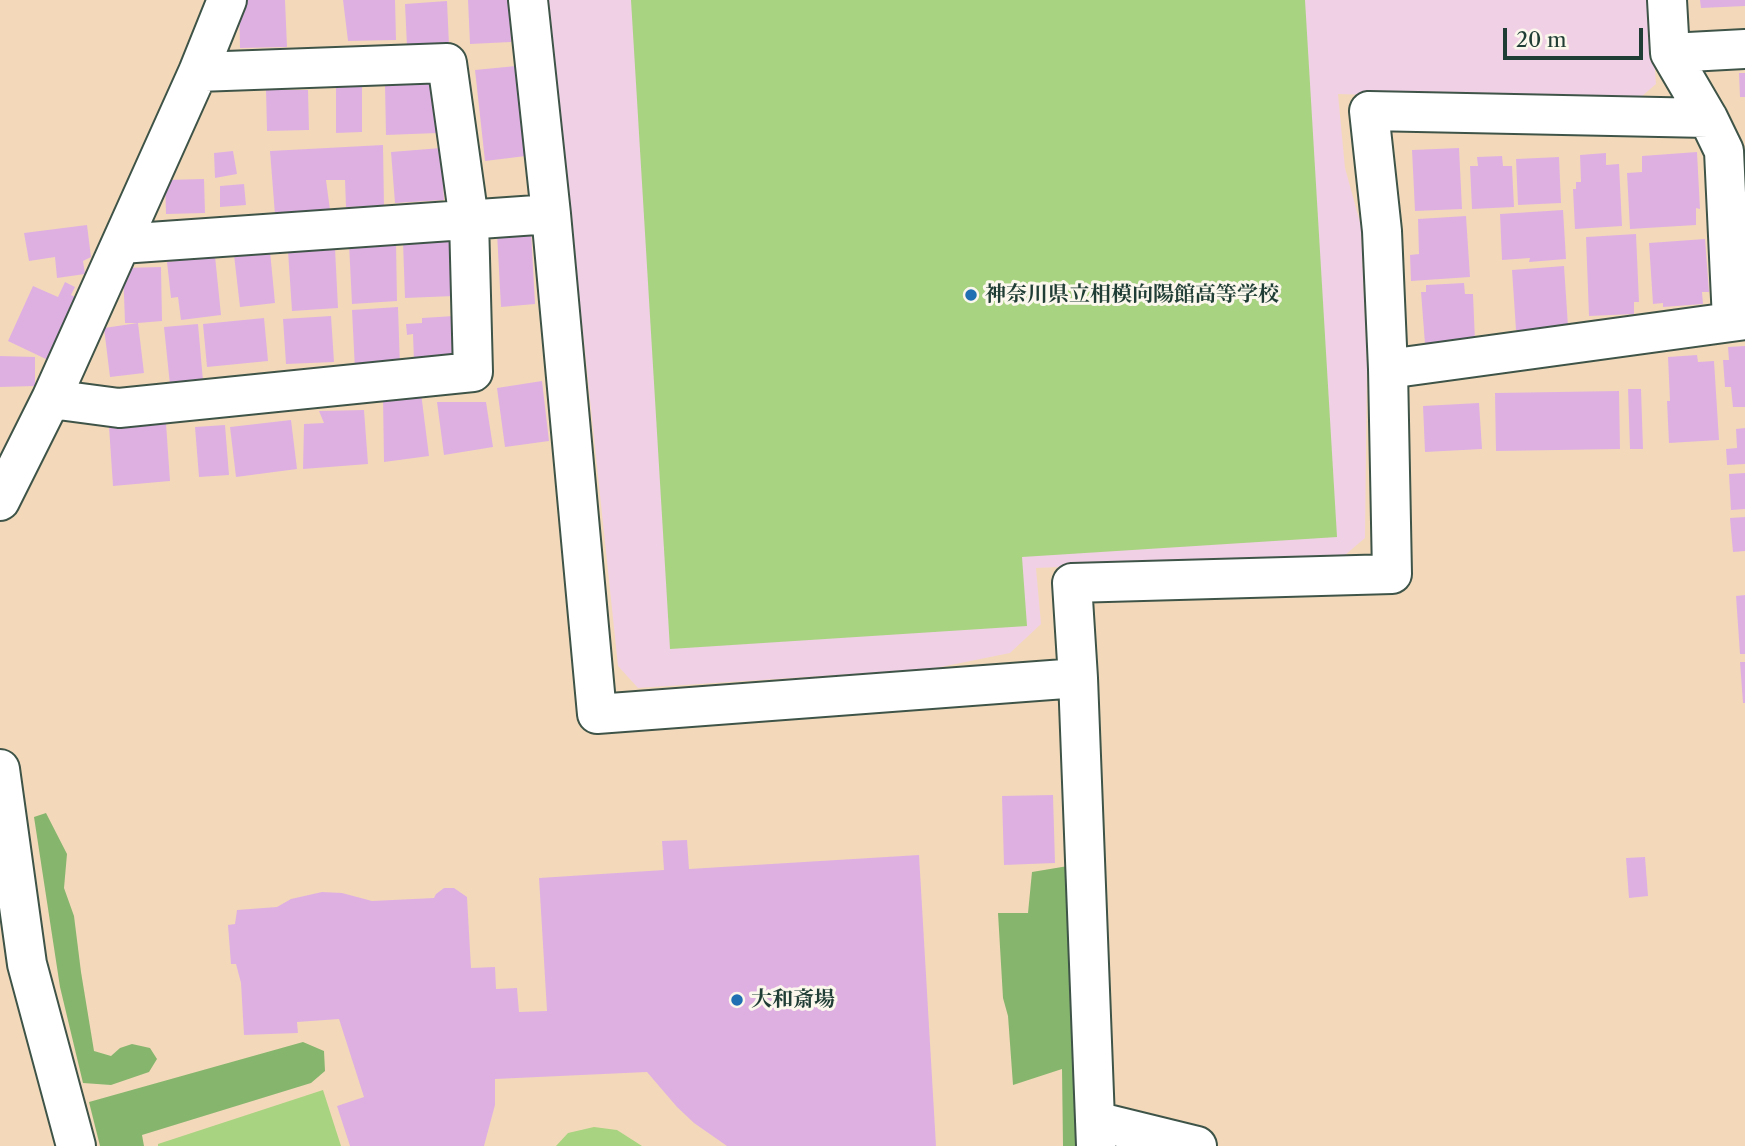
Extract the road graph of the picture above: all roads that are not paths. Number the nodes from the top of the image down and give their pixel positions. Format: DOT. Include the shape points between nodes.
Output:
graph roads {
  1 [pos="227,0"];
  2 [pos="528,0"];
  3 [pos="1667,0"];
  4 [pos="1745,49"];
  5 [pos="1670,53"];
  6 [pos="198,72"];
  7 [pos="1708,118"];
  8 [pos="551,214"];
  9 [pos="469,220"];
  10 [pos="121,244"];
  11 [pos="1739,320"];
  12 [pos="1388,369"];
  13 [pos="51,399"];
  14 [pos="0,501"];
  15 [pos="1078,678"];
  16 [pos="0,769"];
  17 [pos="1096,1133"];
  18 [pos="76,1146"];
  19 [pos="1197,1146"];
  1 -- 6 [label="street"];
  2 -- 8 [label="street"];
  3 -- 5 [label="street"];
  4 -- 5 [label="street"];
  5 -- 7 [label="street"];
  6 -- 9 [label="street" via="447,63"];
  6 -- 10 [label="street"];
  7 -- 11 [label="street" via="1724,151"];
  7 -- 12 [label="street" via="1369,111 1382,231"];
  8 -- 9 [label="street"];
  8 -- 15 [label="street" via="597,714"];
  9 -- 10 [label="street"];
  9 -- 13 [label="street" via="473,372 119,408"];
  10 -- 13 [label="street"];
  11 -- 12 [label="street"];
  12 -- 15 [label="street" via="1392,574 1072,583"];
  13 -- 14 [label="street"];
  15 -- 17 [label="street"];
  16 -- 18 [label="street" via="27,964"];
  17 -- 19 [label="street"];
}
